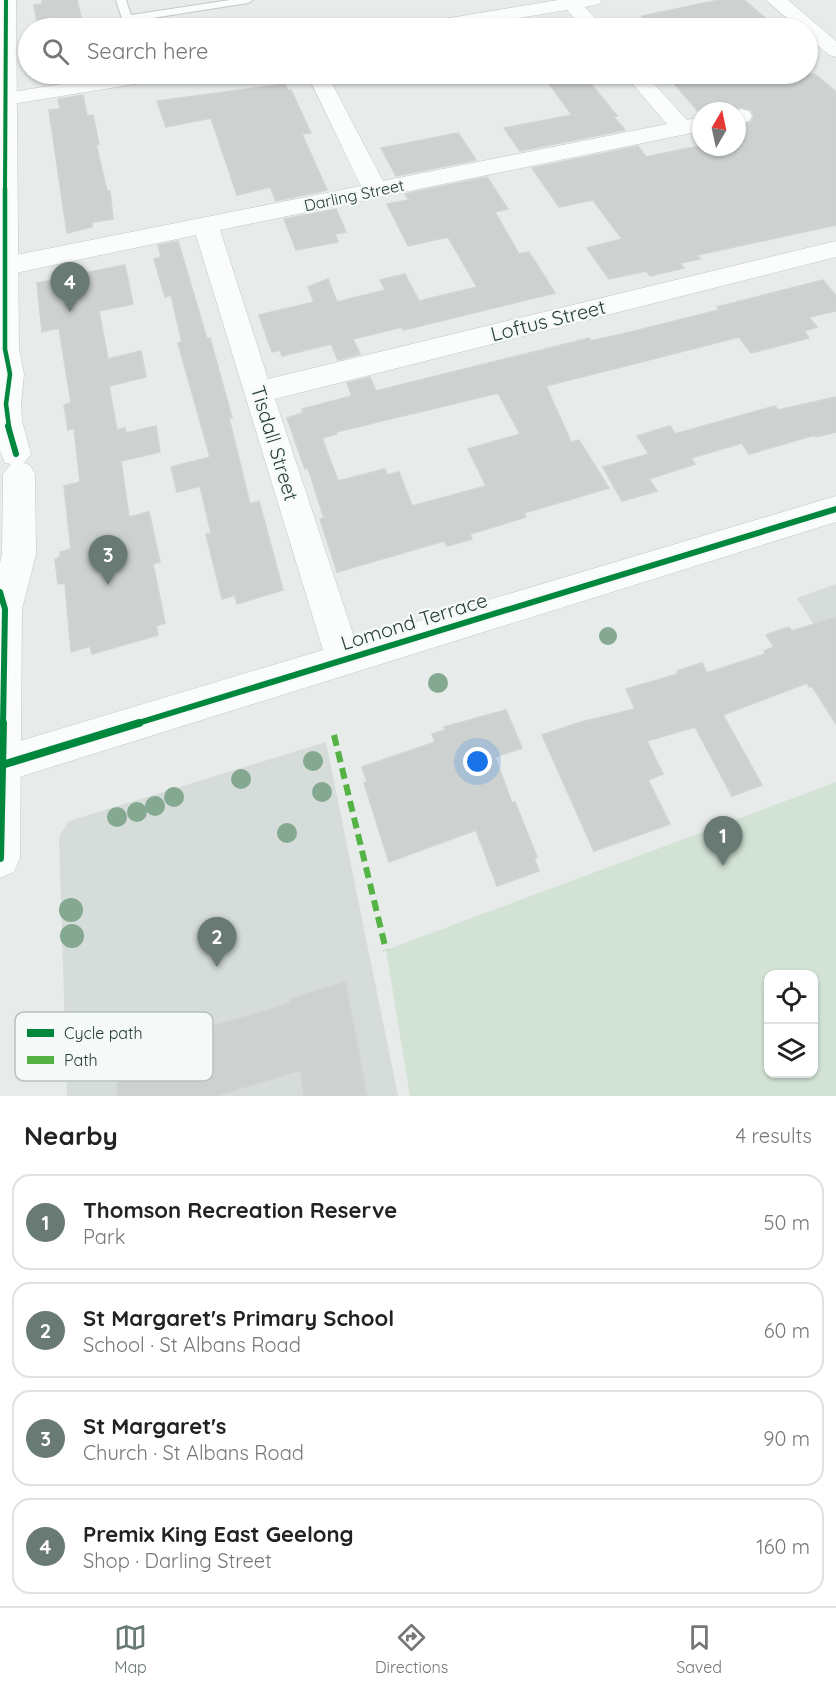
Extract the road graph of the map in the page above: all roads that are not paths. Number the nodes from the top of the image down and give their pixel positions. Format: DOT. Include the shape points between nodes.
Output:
graph roads {
  1 [pos="121,0"];
  2 [pos="248,0"];
  3 [pos="592,0"];
  4 [pos="776,0"];
  5 [pos="4,4"];
  6 [pos="572,4"];
  7 [pos="126,18"];
  8 [pos="158,18"];
  9 [pos="486,18"];
  10 [pos="585,18"];
  11 [pos="797,18"];
  12 [pos="818,36"];
  13 [pos="836,51"];
  14 [pos="37,84"];
  15 [pos="322,84"];
  16 [pos="645,84"];
  17 [pos="4,87"];
  18 [pos="692,126"];
  19 [pos="2,184"];
  20 [pos="376,191"];
  21 [pos="206,226"];
  22 [pos="836,249"];
  23 [pos="6,267"];
  24 [pos="3,303"];
  25 [pos="3,363"];
  26 [pos="259,392"];
  27 [pos="12,456"];
  28 [pos="0,501"];
  29 [pos="836,509"];
  30 [pos="3,601"];
  31 [pos="344,660"];
  32 [pos="2,765"];
  33 [pos="0,858"];
  1 -- 7 [label="lane"];
  2 -- 8 [label="lane"];
  3 -- 6 [label="street"];
  4 -- 11 [label="street"];
  5 -- 17 [label="street"];
  6 -- 9 [label="street"];
  6 -- 10 [label="street"];
  12 -- 13 [label="street"];
  14 -- 17 [label="street"];
  15 -- 20 [label="street"];
  16 -- 18 [label="street"];
  17 -- 19 [label="street"];
  18 -- 20 [label="street, Darling Street"];
  19 -- 23 [label="street"];
  20 -- 21 [label="street, Darling Street"];
  21 -- 23 [label="street, Darling Street"];
  21 -- 26 [label="street, Tisdall Street"];
  22 -- 26 [label="street, Loftus Street"];
  23 -- 24 [label="street"];
  24 -- 25 [label="street"];
  25 -- 27 [label="street" via="10,374 7,421"];
  26 -- 31 [label="street, Tisdall Street"];
  27 -- 28 [label="street" via="14,485"];
  27 -- 30 [label="street" via="19,554"];
  29 -- 31 [label="street, Lomond Terrace"];
  30 -- 32 [label="street"];
  31 -- 32 [label="street, Lomond Terrace"];
  32 -- 33 [label="street"];
}
